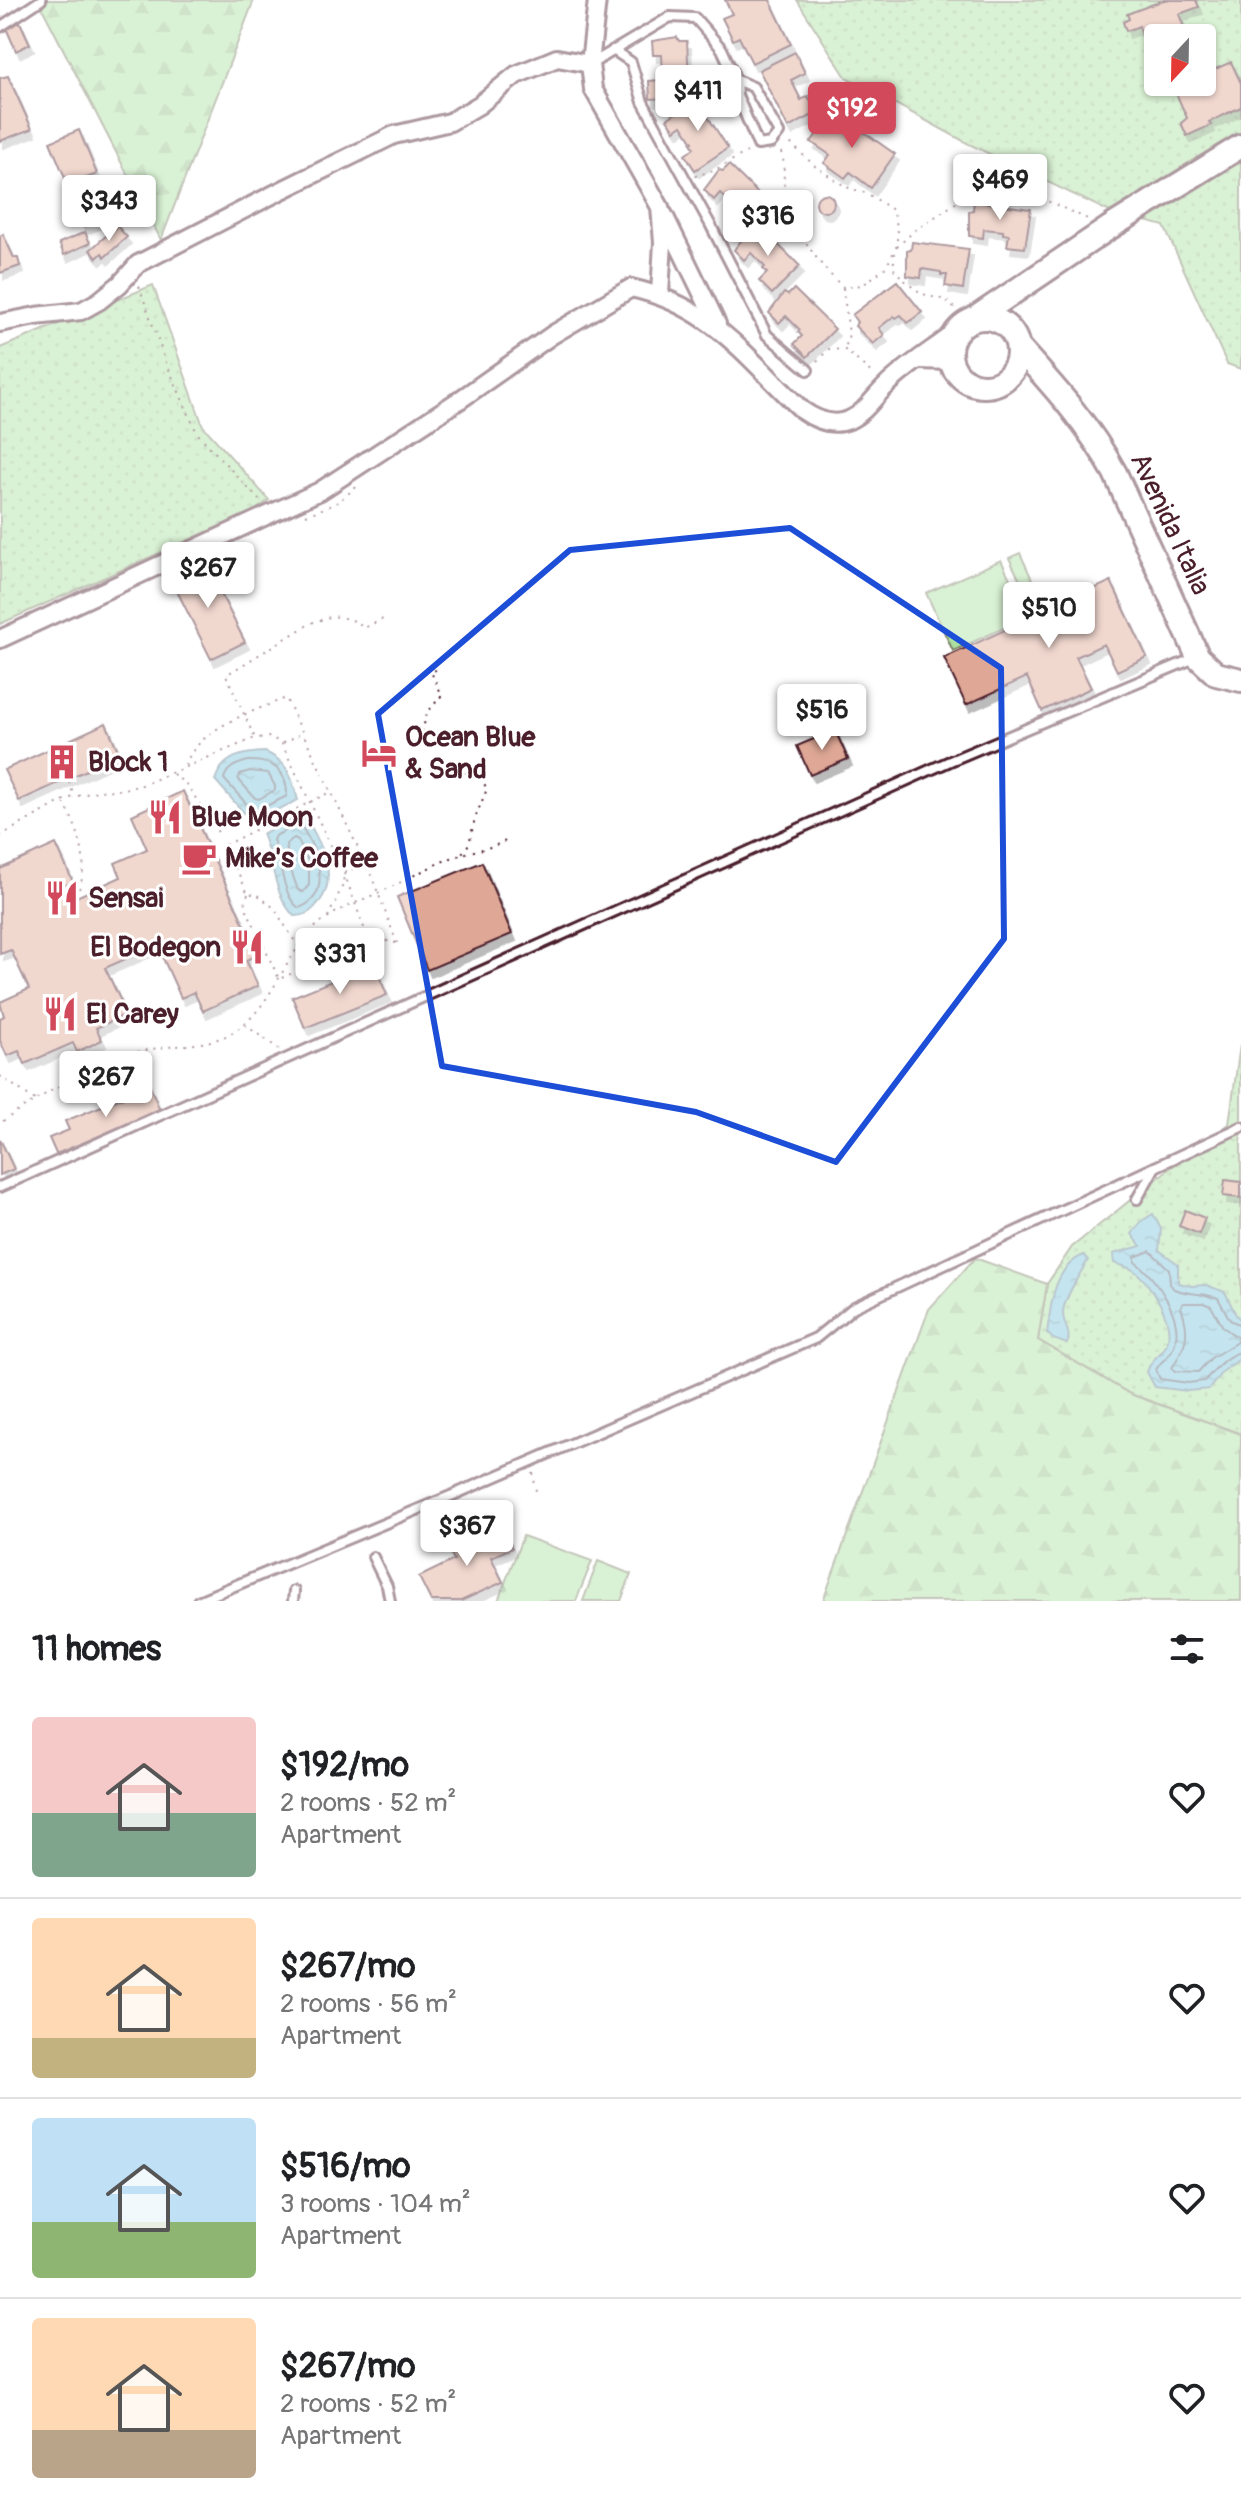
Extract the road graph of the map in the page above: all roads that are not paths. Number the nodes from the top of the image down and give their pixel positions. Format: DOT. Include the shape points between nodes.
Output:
graph roads {
  1 [pos="41,0"];
  2 [pos="597,0"];
  3 [pos="30,3"];
  4 [pos="0,27"];
  5 [pos="613,50"];
  6 [pos="590,64"];
  7 [pos="736,80"];
  8 [pos="1241,146"];
  9 [pos="660,207"];
  10 [pos="1015,291"];
  11 [pos="660,294"];
  12 [pos="0,323"];
  13 [pos="966,324"];
  14 [pos="718,327"];
  15 [pos="1016,341"];
  16 [pos="919,360"];
  17 [pos="951,361"];
  18 [pos="808,370"];
  19 [pos="1009,376"];
  20 [pos="1049,381"];
  21 [pos="0,639"];
  22 [pos="1198,657"];
  23 [pos="1241,680"];
  24 [pos="1241,1127"];
  25 [pos="1155,1167"];
  26 [pos="0,1187"];
  27 [pos="1137,1199"];
  28 [pos="373,1557"];
  29 [pos="198,1601"];
  30 [pos="390,1601"];
  1 -- 3 [label="lane"];
  2 -- 6 [label="street"];
  3 -- 4 [label="lane"];
  5 -- 6 [label="lane"];
  5 -- 7 [label="lane" via="670,17 695,18 722,49"];
  5 -- 18 [label="lane" via="631,62 643,102 767,335"];
  6 -- 9 [label="street" via="593,89"];
  6 -- 12 [label="street" via="557,58 516,75 450,122 394,135 138,264 81,311"];
  7 -- 7 [label="lane" via="753,87 779,133 771,143 758,145"];
  8 -- 10 [label="street"];
  9 -- 11 [label="street"];
  9 -- 14 [label="street"];
  10 -- 13 [label="street"];
  10 -- 15 [label="street"];
  11 -- 14 [label="street"];
  11 -- 21 [label="street" via="631,288 320,491"];
  13 -- 15 [label="street" via="997,320"];
  13 -- 16 [label="street"];
  13 -- 17 [label="street" via="950,351"];
  14 -- 16 [label="street" via="802,410 825,422 848,420 862,411"];
  15 -- 19 [label="street" via="1018,358"];
  15 -- 20 [label="street, Avenida Italia"];
  16 -- 17 [label="street"];
  17 -- 19 [label="street" via="971,384 991,386"];
  19 -- 20 [label="street"];
  20 -- 22 [label="street, Avenida Italia" via="1100,446"];
  22 -- 23 [label="street" via="1216,674"];
  22 -- 26 [label="lane" via="950,761"];
  24 -- 25 [label="lane"];
  25 -- 27 [label="lane"];
  25 -- 29 [label="lane" via="854,1307 816,1338"];
  28 -- 30 [label="lane"];
}
